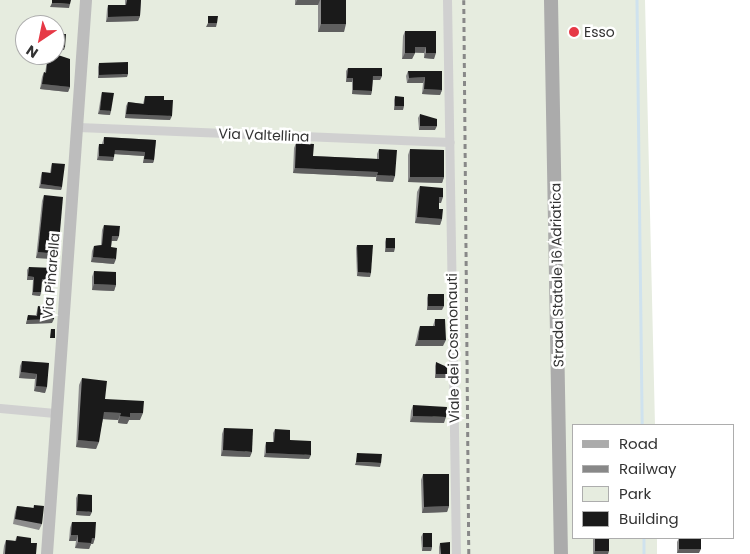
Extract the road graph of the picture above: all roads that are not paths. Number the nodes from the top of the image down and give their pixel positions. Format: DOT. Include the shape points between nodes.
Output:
graph roads {
  1 [pos="86,0"];
  2 [pos="447,0"];
  3 [pos="551,0"];
  4 [pos="78,128"];
  5 [pos="450,142"];
  6 [pos="0,408"];
  7 [pos="55,413"];
  8 [pos="561,553"];
  9 [pos="47,554"];
  10 [pos="456,554"];
  1 -- 4 [label="street, Via Pinarella"];
  2 -- 5 [label="street, Viale dei Cosmonauti"];
  3 -- 8 [label="main road, Strada Statale 16 Adriatica"];
  4 -- 5 [label="street, Via Valtellina"];
  4 -- 7 [label="street, Via Pinarella"];
  5 -- 10 [label="street, Viale dei Cosmonauti"];
  6 -- 7 [label="street"];
  7 -- 9 [label="street, Via Pinarella"];
}
